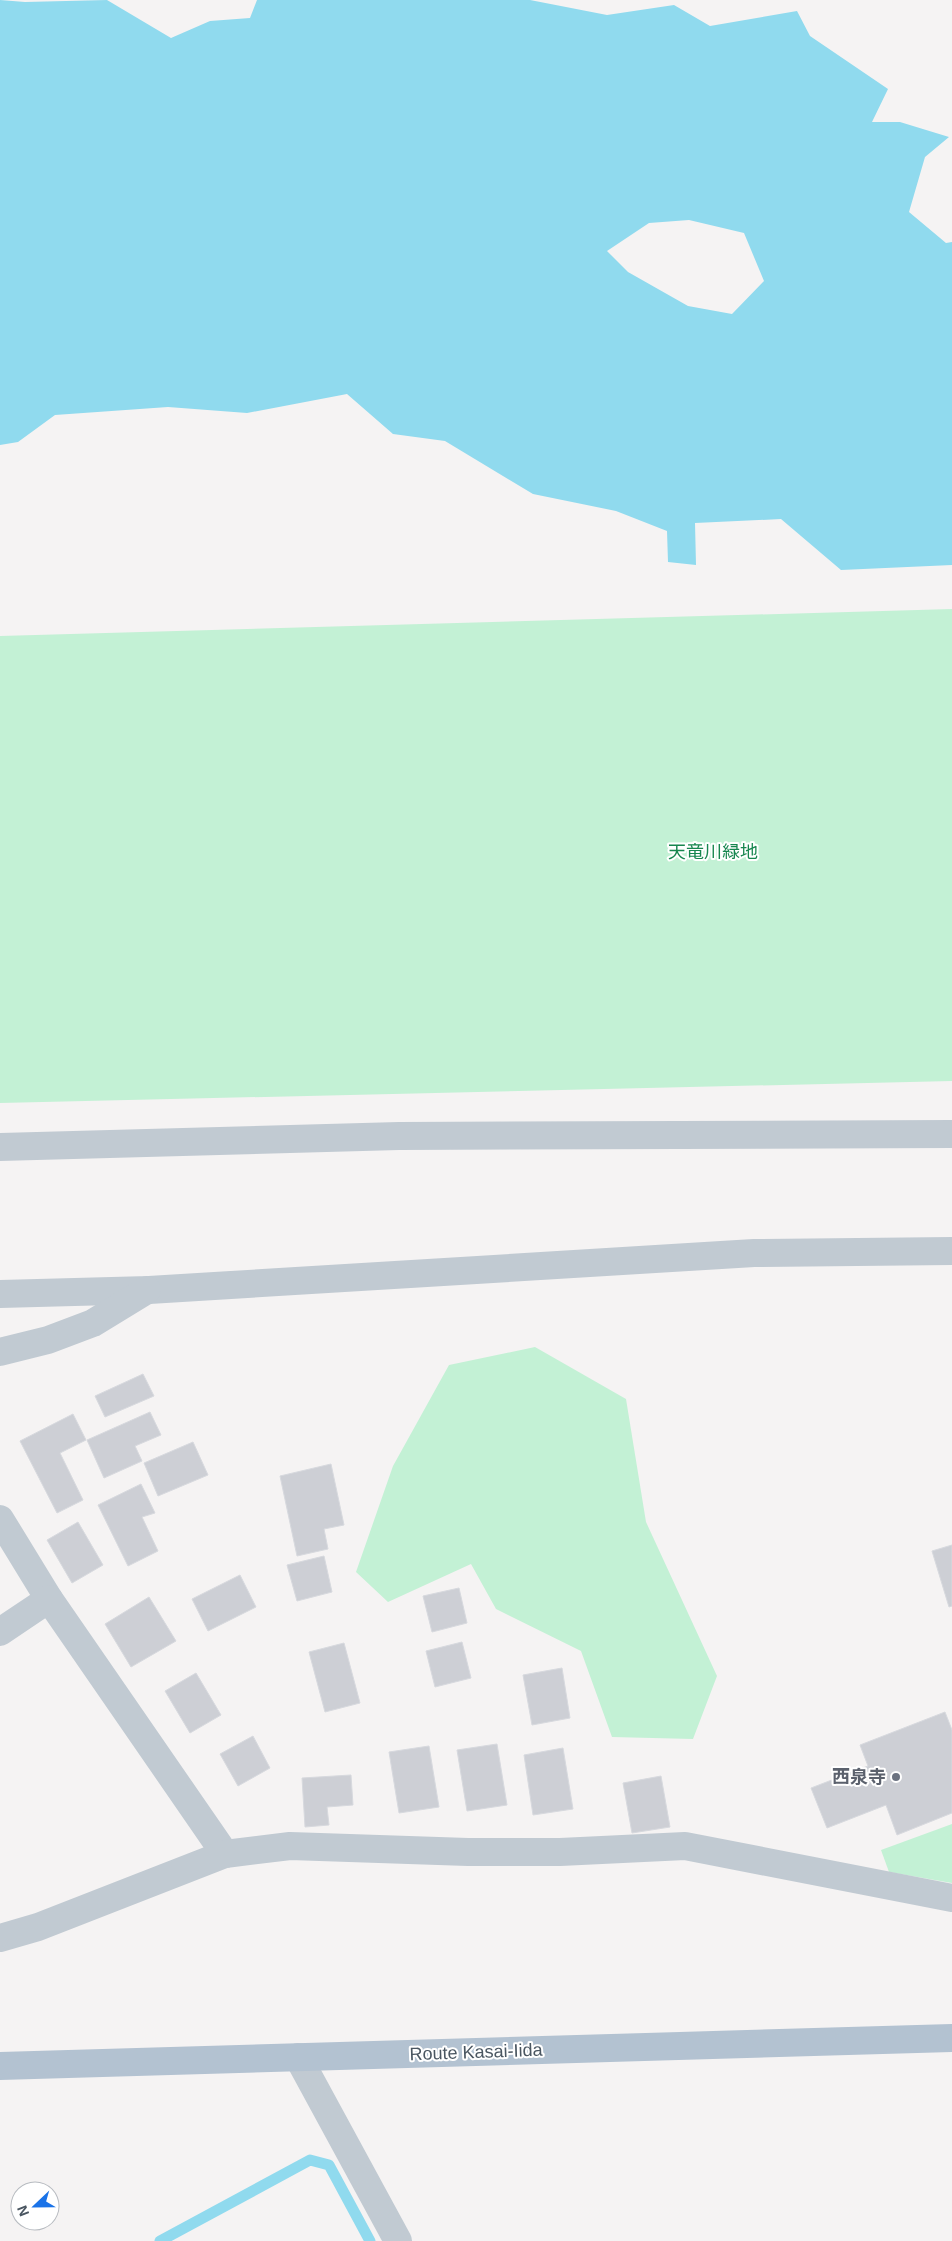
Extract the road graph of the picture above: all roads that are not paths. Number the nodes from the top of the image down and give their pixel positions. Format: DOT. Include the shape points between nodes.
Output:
graph roads {
  1 [pos="952,1134"];
  2 [pos="0,1147"];
  3 [pos="952,1251"];
  4 [pos="149,1290"];
  5 [pos="0,1294"];
  6 [pos="0,1352"];
  7 [pos="0,1519"];
  8 [pos="49,1599"];
  9 [pos="0,1632"];
  10 [pos="225,1854"];
  11 [pos="952,1898"];
  12 [pos="0,1938"];
  13 [pos="952,2038"];
  14 [pos="298,2057"];
  15 [pos="0,2066"];
  16 [pos="398,2241"];
  1 -- 2 [label="street" via="399,1136"];
  3 -- 4 [label="street" via="754,1253"];
  4 -- 5 [label="street"];
  4 -- 6 [label="street" via="94,1323 48,1340"];
  7 -- 8 [label="street"];
  8 -- 9 [label="street"];
  8 -- 10 [label="street"];
  10 -- 11 [label="street" via="290,1846 560,1852 685,1846"];
  10 -- 12 [label="street" via="38,1927"];
  13 -- 14 [label="main road, Route Kasai-Iida"];
  14 -- 15 [label="main road, Route Kasai-Iida"];
  14 -- 16 [label="street"];
}
